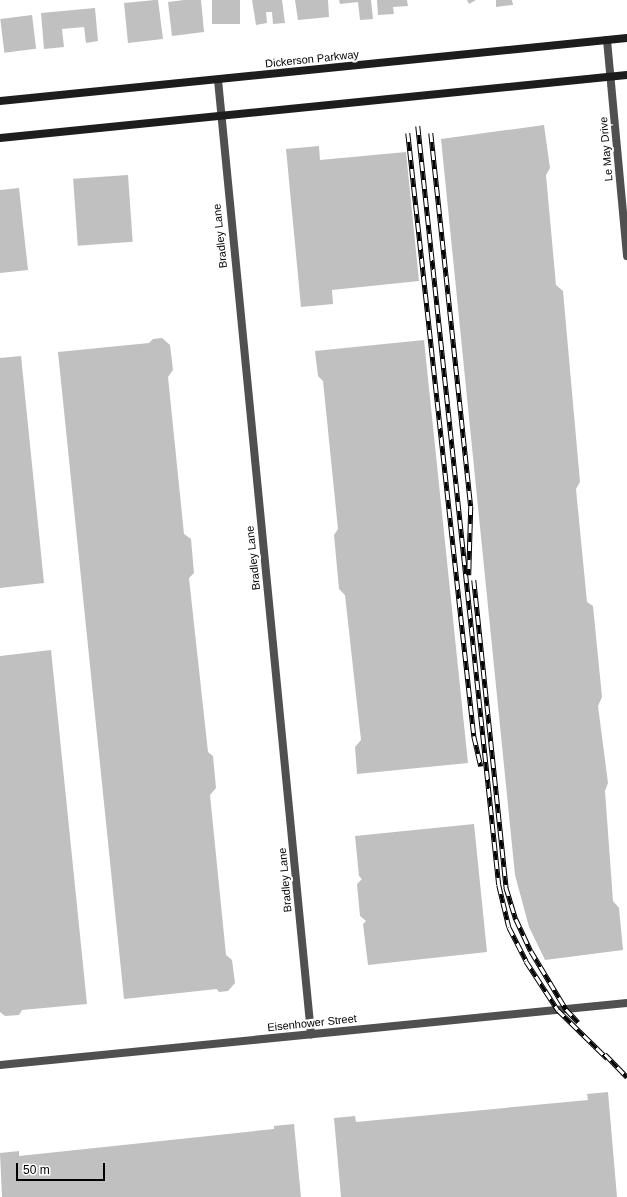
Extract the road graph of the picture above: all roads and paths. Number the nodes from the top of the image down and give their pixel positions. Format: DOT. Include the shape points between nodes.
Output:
graph roads {
  1 [pos="627,38"];
  2 [pos="607,40"];
  3 [pos="627,75"];
  4 [pos="610,77"];
  5 [pos="218,80"];
  6 [pos="0,101"];
  7 [pos="219,114"];
  8 [pos="0,138"];
  9 [pos="627,256"];
  10 [pos="627,1003"];
  11 [pos="311,1034"];
  12 [pos="0,1065"];
  1 -- 2 [label="main road, Dickerson Parkway"];
  2 -- 4 [label="street, Le May Drive"];
  2 -- 5 [label="main road, Dickerson Parkway"];
  3 -- 4 [label="main road"];
  4 -- 7 [label="main road"];
  4 -- 9 [label="street, Le May Drive"];
  5 -- 6 [label="main road, Dickerson Parkway"];
  5 -- 7 [label="street, Bradley Lane"];
  7 -- 8 [label="main road"];
  7 -- 11 [label="street, Bradley Lane"];
  10 -- 11 [label="street, Eisenhower Street"];
  11 -- 12 [label="street, Eisenhower Street"];
}
